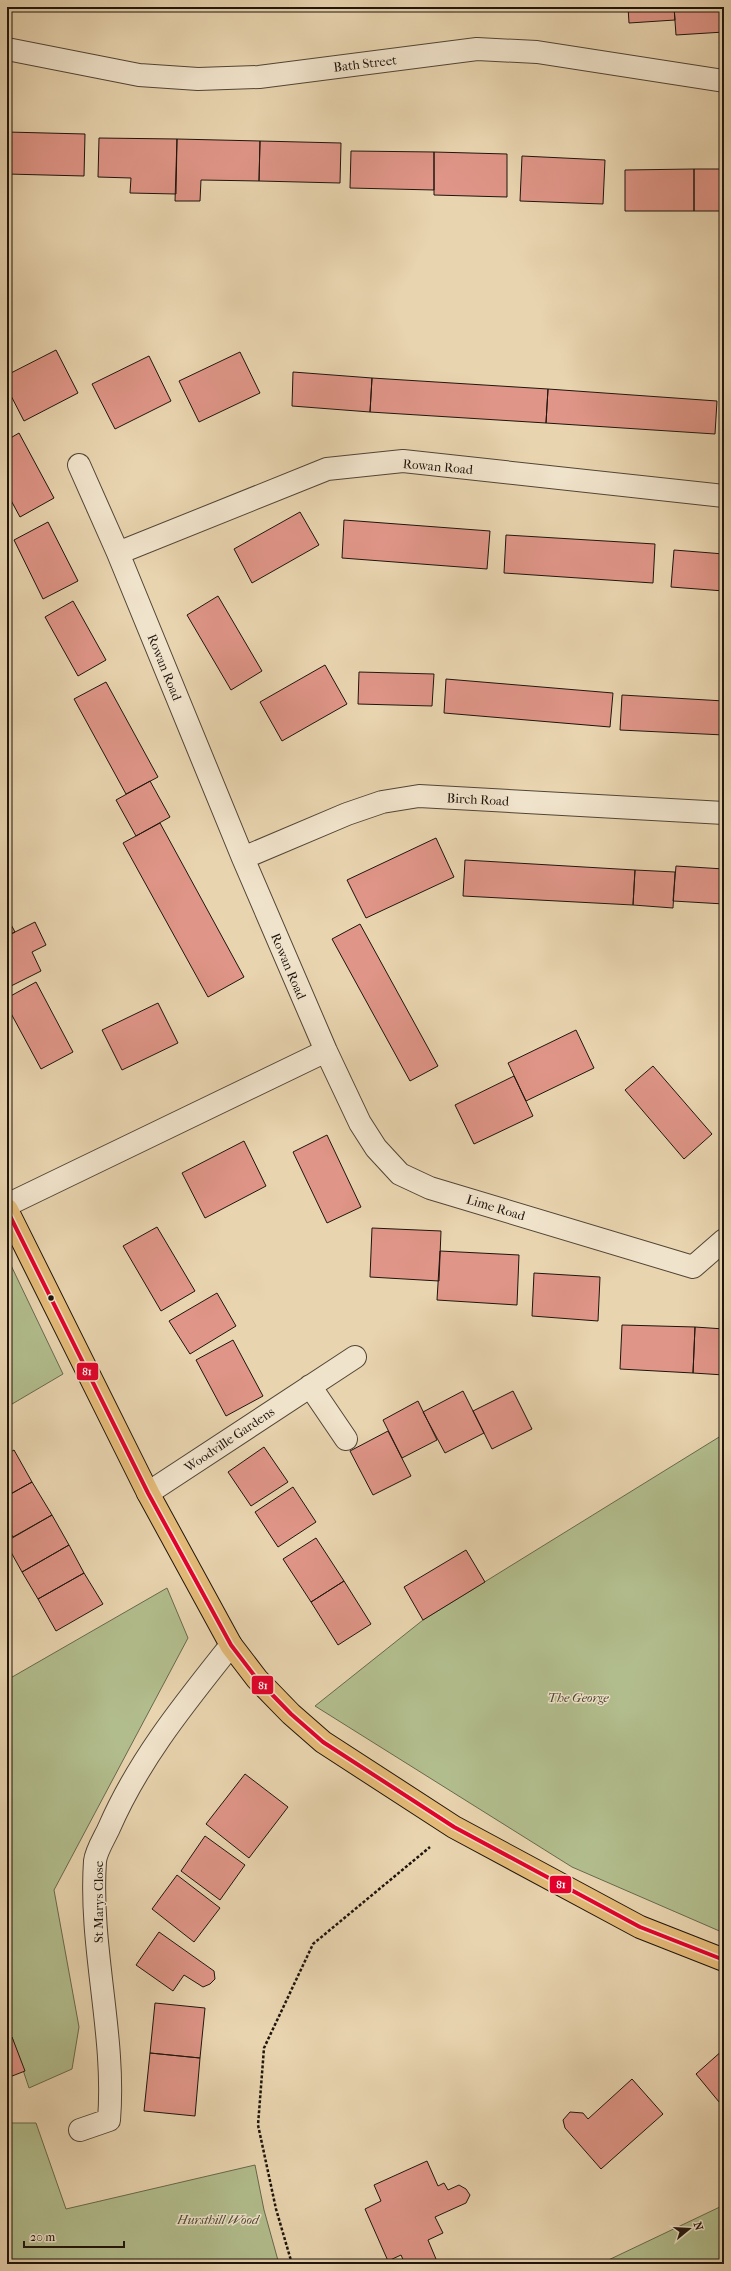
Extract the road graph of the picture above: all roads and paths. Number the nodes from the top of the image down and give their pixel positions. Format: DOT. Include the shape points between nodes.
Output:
graph roads {
  1 [pos="7,50"];
  2 [pos="724,81"];
  3 [pos="78,465"];
  4 [pos="724,496"];
  5 [pos="118,553"];
  6 [pos="724,813"];
  7 [pos="243,858"];
  8 [pos="326,1051"];
  9 [pos="7,1205"];
  10 [pos="7,1210"];
  11 [pos="724,1240"];
  12 [pos="355,1357"];
  13 [pos="310,1386"];
  14 [pos="346,1439"];
  15 [pos="148,1493"];
  16 [pos="232,1645"];
  17 [pos="454,1827"];
  18 [pos="724,1960"];
  19 [pos="80,2130"];
  20 [pos="292,2264"];
  1 -- 2 [label="street, Bath Street" via="139,75 198,79 259,77 477,49 537,52"];
  3 -- 5 [label="street, Rowan Road"];
  4 -- 5 [label="street, Rowan Road" via="403,461 327,469"];
  5 -- 7 [label="street, Rowan Road"];
  6 -- 7 [label="street, Birch Road" via="419,796 382,802 347,814"];
  7 -- 8 [label="street, Rowan Road"];
  8 -- 9 [label="street"];
  8 -- 11 [label="street, Lime Road" via="360,1123 376,1148 400,1174 424,1186 693,1267"];
  10 -- 15 [label="main road"];
  12 -- 13 [label="street, Woodville Gardens"];
  13 -- 14 [label="street"];
  13 -- 15 [label="street, Woodville Gardens"];
  15 -- 16 [label="main road"];
  16 -- 17 [label="main road" via="257,1679 323,1742"];
  16 -- 19 [label="street, St Marys Close" via="170,1721 124,1794 95,1859 97,1939 112,2091 109,2120"];
  17 -- 18 [label="main road" via="640,1927"];
  17 -- 20 [label="path" via="313,1944 264,2048 258,2125 276,2209"];
}
